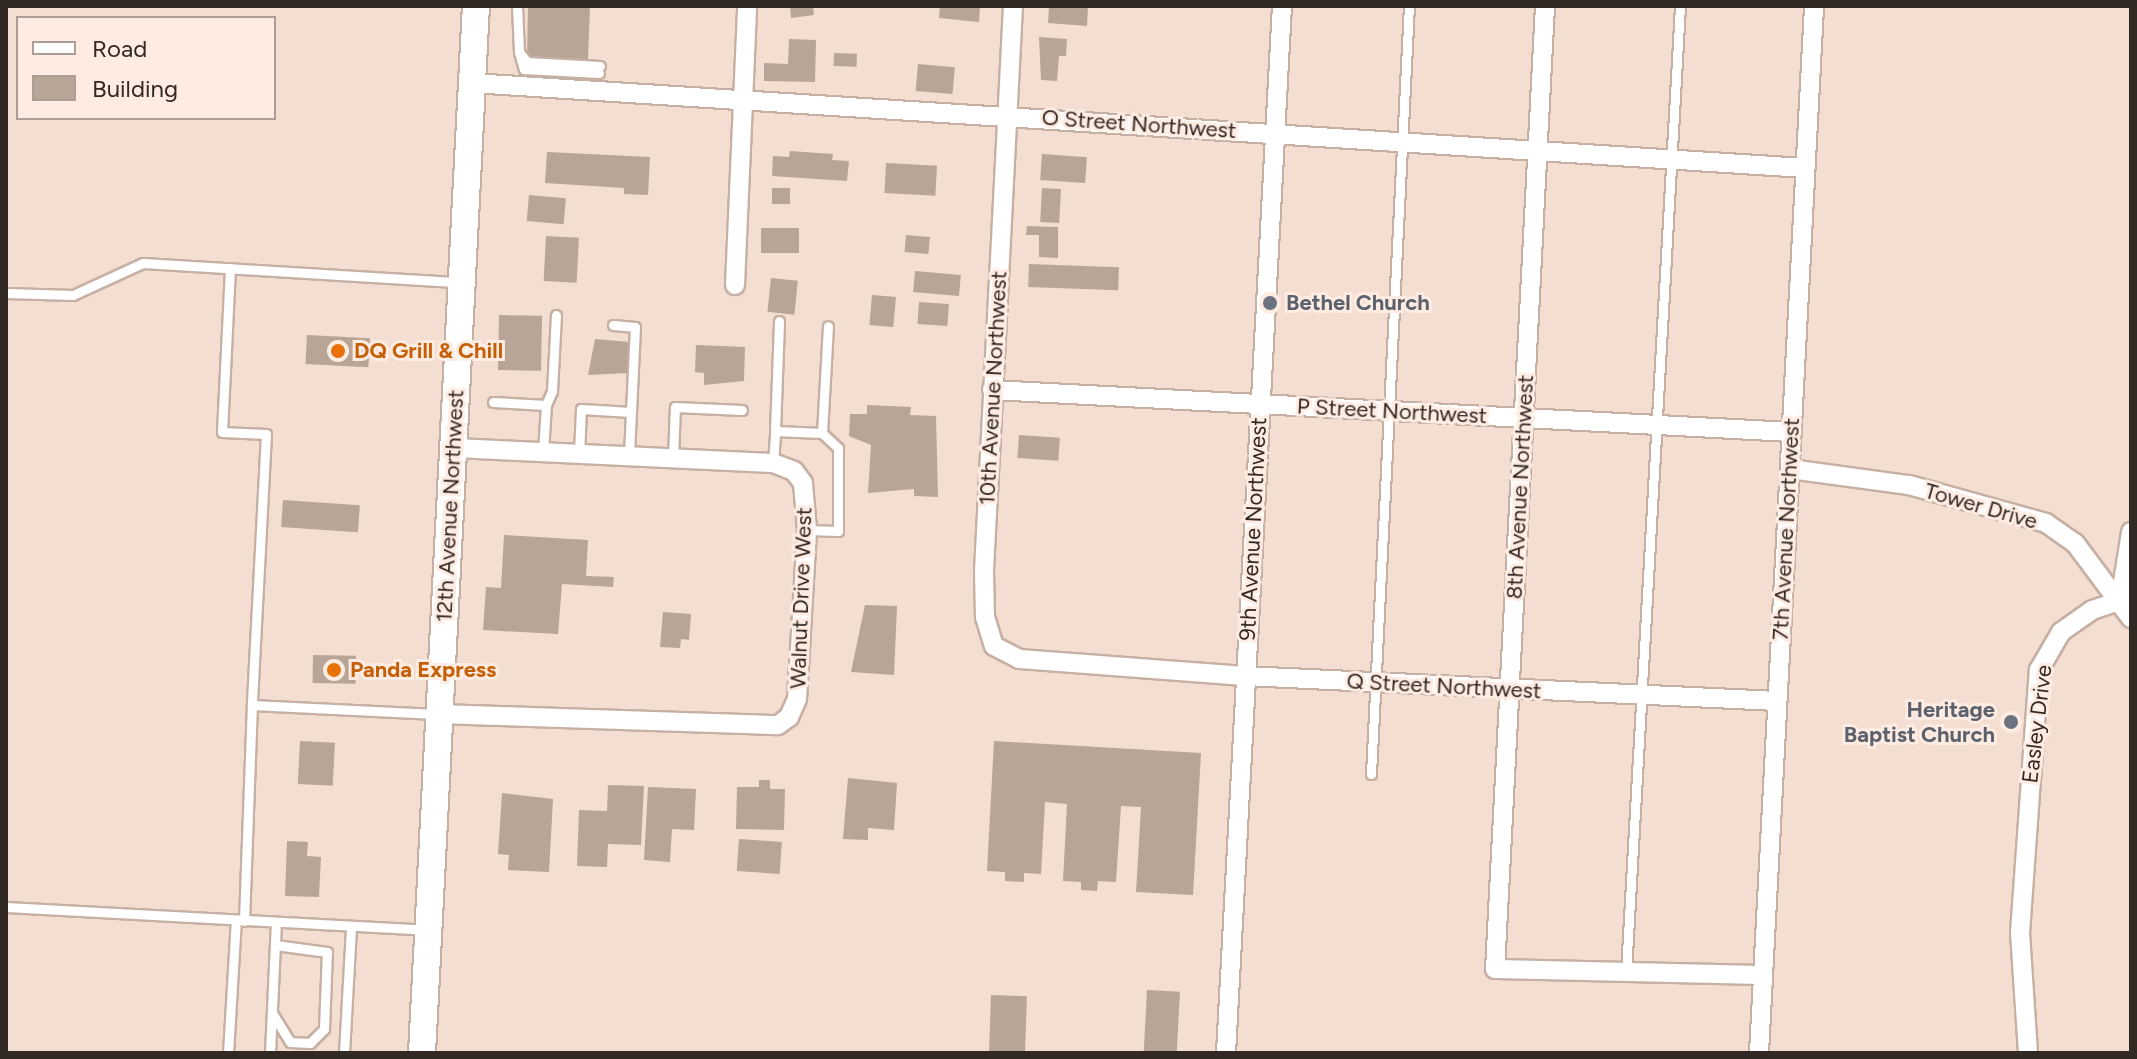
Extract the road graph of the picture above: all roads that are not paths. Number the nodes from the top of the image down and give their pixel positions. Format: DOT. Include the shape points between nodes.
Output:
graph roads {
  1 [pos="476,6"];
  2 [pos="517,6"];
  3 [pos="747,6"];
  4 [pos="1013,6"];
  5 [pos="1282,6"];
  6 [pos="1409,6"];
  7 [pos="1545,6"];
  8 [pos="1680,6"];
  9 [pos="1814,6"];
  10 [pos="600,69"];
  11 [pos="472,83"];
  12 [pos="742,100"];
  13 [pos="1007,116"];
  14 [pos="1275,133"];
  15 [pos="1403,142"];
  16 [pos="1537,150"];
  17 [pos="1671,159"];
  18 [pos="1805,168"];
  19 [pos="230,268"];
  20 [pos="462,282"];
  21 [pos="735,285"];
  22 [pos="6,293"];
  23 [pos="556,315"];
  24 [pos="779,321"];
  25 [pos="613,325"];
  26 [pos="828,326"];
  27 [pos="992,390"];
  28 [pos="493,402"];
  29 [pos="1260,404"];
  30 [pos="546,405"];
  31 [pos="742,410"];
  32 [pos="1389,411"];
  33 [pos="631,412"];
  34 [pos="1523,418"];
  35 [pos="1656,425"];
  36 [pos="775,431"];
  37 [pos="1792,432"];
  38 [pos="822,433"];
  39 [pos="453,448"];
  40 [pos="543,452"];
  41 [pos="579,454"];
  42 [pos="629,456"];
  43 [pos="673,458"];
  44 [pos="773,463"];
  45 [pos="1790,469"];
  46 [pos="807,530"];
  47 [pos="2131,532"];
  48 [pos="2120,601"];
  49 [pos="2131,618"];
  50 [pos="1112,666"];
  51 [pos="1245,676"];
  52 [pos="1376,682"];
  53 [pos="1510,689"];
  54 [pos="1641,695"];
  55 [pos="1777,701"];
  56 [pos="252,705"];
  57 [pos="439,714"];
  58 [pos="1371,774"];
  59 [pos="6,907"];
  60 [pos="240,920"];
  61 [pos="276,922"];
  62 [pos="351,927"];
  63 [pos="428,930"];
  64 [pos="275,945"];
  65 [pos="1626,972"];
  66 [pos="1763,975"];
  67 [pos="272,1013"];
  68 [pos="228,1053"];
  69 [pos="270,1053"];
  70 [pos="344,1053"];
  71 [pos="422,1053"];
  72 [pos="1226,1053"];
  73 [pos="1759,1053"];
  74 [pos="2028,1053"];
  1 -- 11 [label="main road, 12th Avenue Northwest"];
  2 -- 10 [label="lane" via="519,52 527,62"];
  3 -- 12 [label="street"];
  4 -- 13 [label="street, 10th Avenue Northwest"];
  5 -- 14 [label="street, 9th Avenue Northwest"];
  6 -- 15 [label="lane"];
  7 -- 16 [label="street, 8th Avenue Northwest"];
  8 -- 17 [label="lane"];
  9 -- 18 [label="street, 7th Avenue Northwest"];
  11 -- 12 [label="street, O Street Northwest"];
  11 -- 20 [label="main road, 12th Avenue Northwest"];
  12 -- 13 [label="street, O Street Northwest"];
  12 -- 21 [label="street"];
  13 -- 14 [label="street, O Street Northwest"];
  13 -- 27 [label="street, 10th Avenue Northwest"];
  14 -- 15 [label="street, O Street Northwest"];
  14 -- 29 [label="street, 9th Avenue Northwest"];
  15 -- 16 [label="street, O Street Northwest"];
  15 -- 32 [label="lane"];
  16 -- 17 [label="street, O Street Northwest"];
  16 -- 34 [label="street, 8th Avenue Northwest"];
  17 -- 18 [label="street, O Street Northwest"];
  17 -- 35 [label="lane"];
  18 -- 37 [label="street, 7th Avenue Northwest"];
  19 -- 20 [label="lane"];
  19 -- 22 [label="lane" via="143,263 73,295"];
  19 -- 56 [label="lane" via="222,432 266,434"];
  20 -- 39 [label="main road, 12th Avenue Northwest"];
  23 -- 30 [label="lane" via="552,391"];
  24 -- 36 [label="lane"];
  25 -- 33 [label="lane" via="635,327"];
  26 -- 38 [label="lane"];
  27 -- 29 [label="street, P Street Northwest"];
  27 -- 50 [label="street, 10th Avenue Northwest" via="984,571 988,635 1004,654 1019,659"];
  28 -- 30 [label="lane"];
  29 -- 32 [label="street, P Street Northwest"];
  29 -- 51 [label="street, 9th Avenue Northwest"];
  30 -- 40 [label="lane"];
  31 -- 43 [label="lane" via="675,407"];
  32 -- 34 [label="street, P Street Northwest"];
  32 -- 52 [label="lane"];
  33 -- 41 [label="lane" via="581,409"];
  33 -- 42 [label="lane"];
  34 -- 35 [label="street, P Street Northwest"];
  34 -- 53 [label="street, 8th Avenue Northwest"];
  35 -- 37 [label="street, P Street Northwest"];
  35 -- 54 [label="lane"];
  36 -- 38 [label="lane"];
  36 -- 44 [label="lane"];
  37 -- 45 [label="street, 7th Avenue Northwest"];
  38 -- 46 [label="lane" via="838,448 841,459 838,531"];
  39 -- 40 [label="street"];
  39 -- 57 [label="main road, 12th Avenue Northwest"];
  40 -- 41 [label="street"];
  41 -- 42 [label="street"];
  42 -- 43 [label="street"];
  43 -- 44 [label="street"];
  44 -- 46 [label="street, Walnut Drive West" via="794,471 803,483"];
  45 -- 48 [label="street, Tower Drive" via="1909,485 2029,516 2075,543"];
  45 -- 55 [label="street, 7th Avenue Northwest"];
  46 -- 57 [label="street, Walnut Drive West" via="797,699 789,717 778,725"];
  47 -- 48 [label="street"];
  48 -- 49 [label="street, Tower Drive"];
  48 -- 74 [label="street, Easley Drive" via="2092,610 2061,632 2039,670 2020,933"];
  50 -- 51 [label="street, Q Street Northwest"];
  51 -- 52 [label="street, Q Street Northwest"];
  51 -- 72 [label="street, 9th Avenue Northwest"];
  52 -- 53 [label="street, Q Street Northwest"];
  52 -- 58 [label="lane"];
  53 -- 54 [label="street, Q Street Northwest"];
  53 -- 65 [label="street, 8th Avenue Northwest" via="1495,969"];
  54 -- 55 [label="street, Q Street Northwest"];
  54 -- 65 [label="lane"];
  55 -- 66 [label="street, 7th Avenue Northwest"];
  56 -- 57 [label="lane"];
  56 -- 60 [label="lane"];
  57 -- 63 [label="main road, 12th Avenue Northwest"];
  59 -- 60 [label="lane"];
  60 -- 61 [label="lane"];
  60 -- 68 [label="lane"];
  61 -- 62 [label="lane"];
  61 -- 64 [label="lane"];
  62 -- 63 [label="lane"];
  62 -- 70 [label="lane"];
  63 -- 71 [label="main road, 12th Avenue Northwest"];
  64 -- 67 [label="lane"];
  64 -- 67 [label="lane" via="327,952 324,1029 310,1043 290,1042"];
  65 -- 66 [label="street"];
  66 -- 73 [label="street, 7th Avenue Northwest"];
  67 -- 69 [label="lane"];
}
